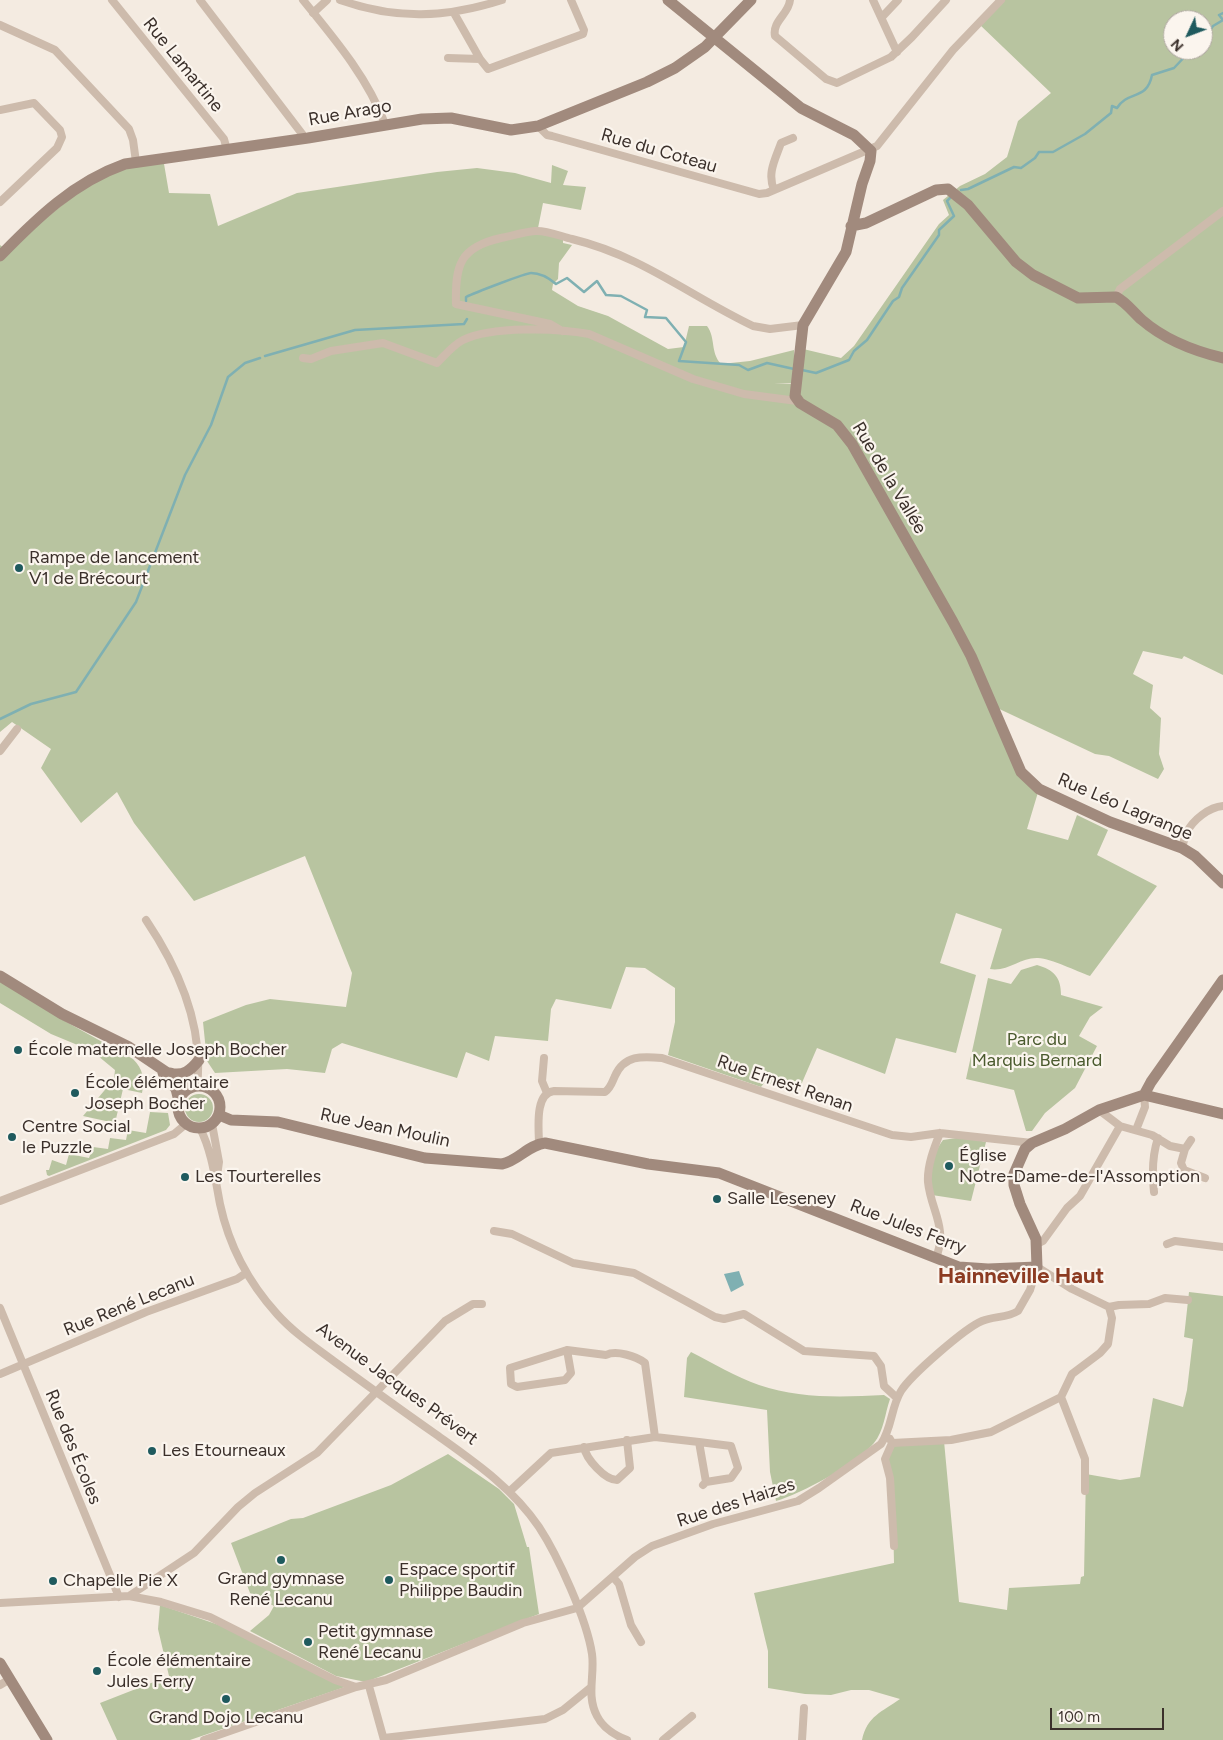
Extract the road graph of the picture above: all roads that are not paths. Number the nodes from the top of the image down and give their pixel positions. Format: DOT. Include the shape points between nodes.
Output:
graph roads {
  1 [pos="112,0"];
  2 [pos="200,0"];
  3 [pos="303,0"];
  4 [pos="327,0"];
  5 [pos="340,0"];
  6 [pos="502,0"];
  7 [pos="571,0"];
  8 [pos="668,0"];
  9 [pos="751,0"];
  10 [pos="790,0"];
  11 [pos="874,0"];
  12 [pos="898,0"];
  13 [pos="946,0"];
  14 [pos="1000,0"];
  15 [pos="313,12"];
  16 [pos="454,13"];
  17 [pos="882,17"];
  18 [pos="0,25"];
  19 [pos="715,37"];
  20 [pos="897,52"];
  21 [pos="448,58"];
  22 [pos="480,59"];
  23 [pos="0,110"];
  24 [pos="385,124"];
  25 [pos="538,126"];
  26 [pos="793,138"];
  27 [pos="306,139"];
  28 [pos="227,150"];
  29 [pos="871,151"];
  30 [pos="136,162"];
  31 [pos="774,190"];
  32 [pos="0,202"];
  33 [pos="1223,211"];
  34 [pos="852,226"];
  35 [pos="0,256"];
  36 [pos="1116,297"];
  37 [pos="803,325"];
  38 [pos="562,331"];
  39 [pos="303,358"];
  40 [pos="1223,358"];
  41 [pos="797,402"];
  42 [pos="992,706"];
  43 [pos="17,729"];
  44 [pos="0,751"];
  45 [pos="1223,806"];
  46 [pos="1182,848"];
  47 [pos="1223,883"];
  48 [pos="146,920"];
  49 [pos="0,976"];
  50 [pos="1223,980"];
  51 [pos="544,1058"];
  52 [pos="199,1060"];
  53 [pos="162,1069"];
  54 [pos="194,1087"];
  55 [pos="547,1093"];
  56 [pos="1144,1095"];
  57 [pos="179,1101"];
  58 [pos="1100,1110"];
  59 [pos="1223,1114"];
  60 [pos="215,1120"];
  61 [pos="186,1124"];
  62 [pos="1120,1126"];
  63 [pos="200,1128"];
  64 [pos="1136,1130"];
  65 [pos="940,1134"];
  66 [pos="1158,1138"];
  67 [pos="1191,1140"];
  68 [pos="1032,1143"];
  69 [pos="539,1144"];
  70 [pos="1185,1149"];
  71 [pos="217,1178"];
  72 [pos="1205,1178"];
  73 [pos="1154,1192"];
  74 [pos="0,1201"];
  75 [pos="494,1231"];
  76 [pos="1037,1244"];
  77 [pos="1167,1244"];
  78 [pos="1223,1246"];
  79 [pos="936,1258"];
  80 [pos="1037,1266"];
  81 [pos="246,1273"];
  82 [pos="1188,1300"];
  83 [pos="482,1304"];
  84 [pos="1110,1307"];
  85 [pos="0,1308"];
  86 [pos="567,1350"];
  87 [pos="23,1364"];
  88 [pos="0,1374"];
  89 [pos="376,1392"];
  90 [pos="1061,1397"];
  91 [pos="897,1398"];
  92 [pos="655,1436"];
  93 [pos="886,1436"];
  94 [pos="626,1440"];
  95 [pos="699,1442"];
  96 [pos="892,1443"];
  97 [pos="584,1447"];
  98 [pos="510,1491"];
  99 [pos="1085,1491"];
  100 [pos="894,1546"];
  101 [pos="613,1577"];
  102 [pos="129,1596"];
  103 [pos="119,1597"];
  104 [pos="0,1603"];
  105 [pos="577,1608"];
  106 [pos="641,1642"];
  107 [pos="0,1663"];
  108 [pos="5,1682"];
  109 [pos="369,1686"];
  110 [pos="356,1688"];
  111 [pos="590,1688"];
  112 [pos="804,1708"];
  113 [pos="692,1716"];
  114 [pos="384,1739"];
  115 [pos="47,1740"];
  116 [pos="204,1740"];
  117 [pos="627,1740"];
  118 [pos="663,1740"];
  119 [pos="802,1740"];
  1 -- 28 [label="street, Rue Lamartine" via="224,139"];
  2 -- 27 [label="street"];
  3 -- 15 [label="street"];
  4 -- 15 [label="street"];
  5 -- 16 [label="street" via="360,7 408,15"];
  6 -- 16 [label="street"];
  7 -- 22 [label="street" via="583,34 488,69"];
  8 -- 19 [label="street"];
  9 -- 19 [label="street, Rue Arago"];
  10 -- 20 [label="street" via="789,9 774,29 775,36 830,81 841,82"];
  11 -- 17 [label="street"];
  12 -- 17 [label="street"];
  13 -- 20 [label="street"];
  14 -- 29 [label="street" via="953,50 881,143"];
  15 -- 24 [label="street" via="378,104"];
  16 -- 22 [label="street"];
  17 -- 20 [label="street"];
  18 -- 30 [label="street" via="48,45 62,56 129,129"];
  19 -- 25 [label="street, Rue Arago" via="675,68"];
  19 -- 29 [label="street" via="801,108 854,135"];
  21 -- 22 [label="street"];
  23 -- 32 [label="street" via="34,103 60,130 62,137 57,148"];
  24 -- 25 [label="street, Rue Arago" via="451,118 511,130"];
  24 -- 27 [label="street, Rue Arago"];
  25 -- 31 [label="street, Rue du Coteau" via="547,135 706,180 759,194"];
  26 -- 31 [label="street" via="781,143 771,169 770,180"];
  27 -- 28 [label="street, Rue Arago"];
  28 -- 30 [label="street, Rue Arago"];
  29 -- 31 [label="street, Rue du Coteau" via="864,151"];
  29 -- 34 [label="street"];
  30 -- 35 [label="street, Rue Arago" via="105,171 74,189 35,220"];
  33 -- 36 [label="street" via="1120,289"];
  34 -- 36 [label="street" via="866,223 936,190 948,189 968,205 1016,262 1033,276 1078,298"];
  34 -- 37 [label="street" via="846,252"];
  36 -- 40 [label="street" via="1163,335 1193,350"];
  37 -- 38 [label="street" via="770,330 753,326 648,266 597,245 536,231 488,241 468,252 459,267 456,304 550,324"];
  37 -- 41 [label="street"];
  38 -- 39 [label="street" via="481,333 459,343 437,363 383,343"];
  38 -- 41 [label="street" via="589,334 715,386"];
  41 -- 42 [label="street, Rue de la Vallée" via="837,425 852,444 953,622"];
  42 -- 46 [label="street, Rue Léo Lagrange" via="1021,772 1039,789 1110,822"];
  43 -- 44 [label="street"];
  45 -- 46 [label="street" via="1206,812 1192,825"];
  46 -- 47 [label="street, Rue Léo Lagrange"];
  48 -- 52 [label="street" via="164,947 180,982 192,1016"];
  49 -- 53 [label="street" via="62,1014 129,1047"];
  50 -- 56 [label="street"];
  51 -- 55 [label="street" via="542,1081"];
  52 -- 53 [label="street" via="182,1074"];
  52 -- 54 [label="street"];
  53 -- 54 [label="street"];
  53 -- 57 [label="street" via="176,1089"];
  54 -- 57 [label="street"];
  54 -- 60 [label="street" via="214,1092 220,1103"];
  55 -- 65 [label="street, Rue Ernest Renan" via="605,1092 620,1066 629,1060 641,1056 662,1058 871,1129 911,1137"];
  55 -- 69 [label="street" via="539,1112"];
  56 -- 58 [label="street"];
  56 -- 59 [label="street"];
  56 -- 64 [label="street" via="1145,1107"];
  57 -- 61 [label="street" via="179,1113"];
  58 -- 62 [label="street"];
  58 -- 68 [label="street"];
  60 -- 63 [label="street"];
  60 -- 69 [label="street, Rue Jean Moulin" via="278,1122 438,1160 506,1163"];
  60 -- 71 [label="street, Avenue Jacques Prévert" via="219,1162"];
  61 -- 63 [label="street"];
  61 -- 74 [label="street" via="174,1134"];
  62 -- 64 [label="street"];
  62 -- 76 [label="street" via="1080,1196 1067,1208 1044,1241"];
  63 -- 71 [label="street, Avenue Jacques Prévert"];
  64 -- 66 [label="street"];
  65 -- 68 [label="street, Rue Ernest Renan"];
  65 -- 79 [label="street" via="928,1177 941,1236"];
  66 -- 70 [label="street" via="1170,1146"];
  66 -- 73 [label="street" via="1152,1174"];
  67 -- 70 [label="street"];
  68 -- 76 [label="street" via="1025,1149 1014,1179 1018,1198"];
  69 -- 79 [label="street, Rue Jules Ferry" via="719,1173"];
  70 -- 72 [label="street" via="1181,1163 1184,1170"];
  71 -- 81 [label="street, Avenue Jacques Prévert" via="227,1227"];
  75 -- 91 [label="street" via="512,1234 574,1263 634,1273 715,1318 744,1314 804,1351 874,1356 881,1366 884,1386"];
  76 -- 80 [label="street"];
  77 -- 78 [label="street" via="1175,1241"];
  79 -- 80 [label="street, Rue Jules Ferry" via="963,1268"];
  80 -- 84 [label="street" via="1072,1289"];
  80 -- 91 [label="street, Rue des Haizes" via="1030,1290 1018,1311 984,1320 962,1333 908,1382"];
  81 -- 87 [label="street, Rue René Lecanu"];
  81 -- 89 [label="street, Avenue Jacques Prévert" via="277,1315"];
  82 -- 84 [label="street" via="1165,1298 1148,1304"];
  83 -- 89 [label="street" via="473,1304 445,1321"];
  84 -- 90 [label="street" via="1112,1318 1108,1344 1072,1374"];
  85 -- 87 [label="street, Rue des Écoles"];
  86 -- 86 [label="street" via="571,1373 565,1380 517,1387 511,1384 510,1368"];
  86 -- 92 [label="street" via="611,1353 639,1358 645,1363"];
  87 -- 88 [label="street, Rue René Lecanu"];
  87 -- 103 [label="street, Rue des Écoles"];
  89 -- 98 [label="street, Avenue Jacques Prévert" via="482,1467"];
  89 -- 102 [label="street" via="317,1453 255,1493 194,1553"];
  90 -- 96 [label="street" via="991,1432 951,1440"];
  90 -- 99 [label="street" via="1085,1459"];
  91 -- 93 [label="street, Rue des Haizes"];
  92 -- 94 [label="street"];
  92 -- 95 [label="street"];
  93 -- 96 [label="street"];
  93 -- 101 [label="street, Rue des Haizes" via="870,1453 804,1498 713,1524 652,1546"];
  94 -- 97 [label="street"];
  94 -- 97 [label="street" via="630,1468 617,1480 606,1476 585,1453"];
  95 -- 95 [label="street" via="705,1484 731,1478 738,1468 731,1446"];
  96 -- 100 [label="street" via="886,1459"];
  97 -- 98 [label="street" via="551,1453"];
  98 -- 105 [label="street, Avenue Jacques Prévert" via="535,1521 552,1549"];
  101 -- 105 [label="street, Rue des Haizes"];
  101 -- 106 [label="street"];
  102 -- 103 [label="street"];
  102 -- 110 [label="street" via="210,1617"];
  103 -- 104 [label="street"];
  105 -- 109 [label="street, Rue des Haizes" via="523,1623"];
  105 -- 111 [label="street, Avenue Jacques Prévert" via="592,1656"];
  107 -- 108 [label="street"];
  108 -- 115 [label="street"];
  109 -- 110 [label="street, Rue des Haizes"];
  109 -- 114 [label="street"];
  110 -- 116 [label="street, Rue des Haizes"];
  111 -- 114 [label="street" via="563,1710 545,1719"];
  111 -- 117 [label="street, Avenue Jacques Prévert" via="595,1710 603,1725"];
  112 -- 119 [label="street"];
  113 -- 118 [label="street"];
}
